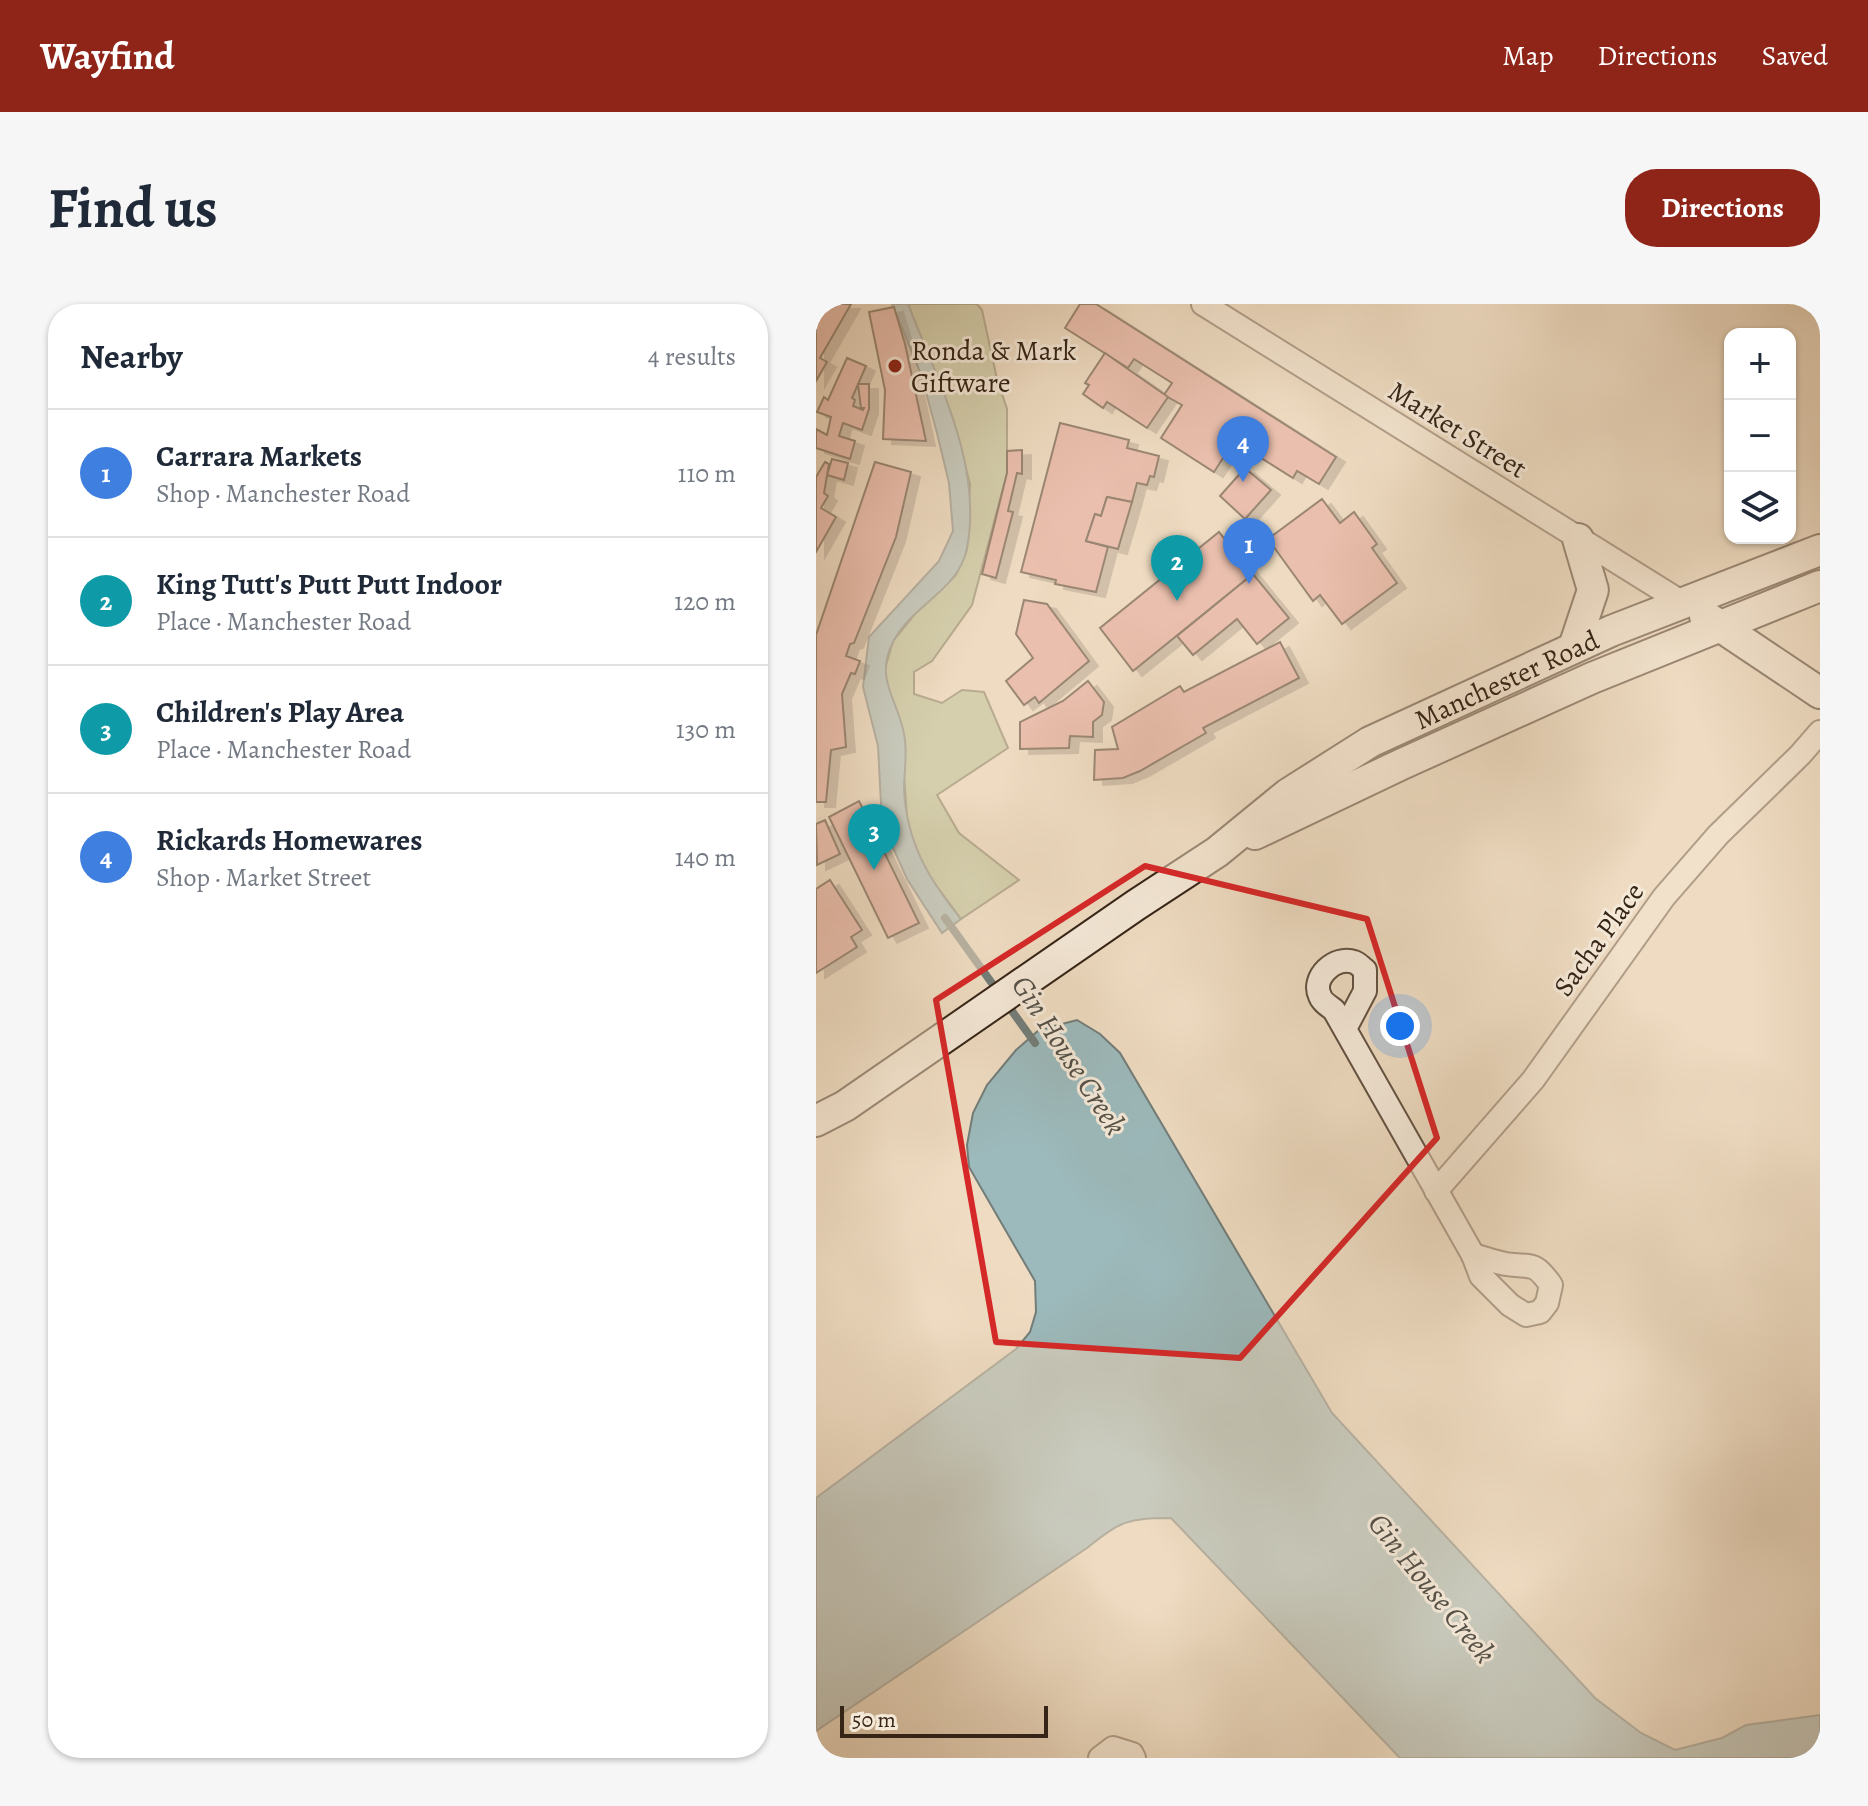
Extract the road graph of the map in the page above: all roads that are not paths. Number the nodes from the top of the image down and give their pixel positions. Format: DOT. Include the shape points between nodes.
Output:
graph roads {
  1 [pos="1203,304"];
  2 [pos="1578,539"];
  3 [pos="1820,550"];
  4 [pos="1820,586"];
  5 [pos="1683,603"];
  6 [pos="1719,624"];
  7 [pos="1574,647"];
  8 [pos="1820,693"];
  9 [pos="1820,732"];
  10 [pos="1217,852"];
  11 [pos="1340,1019"];
  12 [pos="845,1106"];
  13 [pos="816,1121"];
  14 [pos="816,1137"];
  15 [pos="1436,1191"];
  16 [pos="1473,1255"];
  17 [pos="1100,1758"];
  18 [pos="1134,1758"];
  1 -- 2 [label="street, Market Street"];
  2 -- 5 [label="street, Market Street"];
  2 -- 7 [label="street" via="1593,590"];
  3 -- 5 [label="street, Manchester Road"];
  4 -- 6 [label="street, Manchester Road"];
  5 -- 6 [label="street"];
  5 -- 7 [label="street, Manchester Road"];
  6 -- 8 [label="street"];
  6 -- 10 [label="street, Manchester Road" via="1429,751"];
  7 -- 10 [label="street, Manchester Road" via="1370,742 1288,794"];
  9 -- 15 [label="street, Sacha Place" via="1664,897 1533,1080"];
  10 -- 12 [label="street, Manchester Road"];
  11 -- 15 [label="street"];
  12 -- 13 [label="street, Manchester Road"];
  12 -- 14 [label="street, Manchester Road"];
  15 -- 16 [label="street"];
  17 -- 18 [label="street" via="1113,1748"];
}
